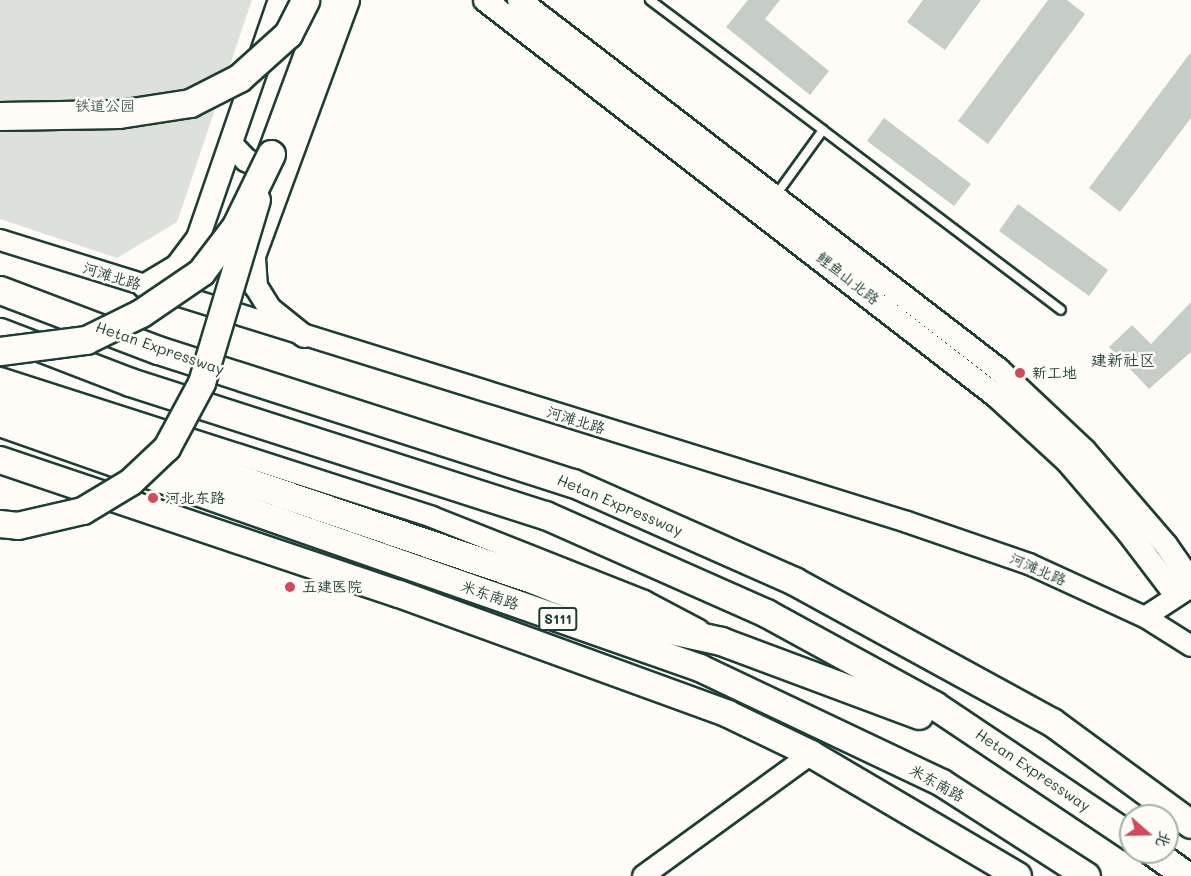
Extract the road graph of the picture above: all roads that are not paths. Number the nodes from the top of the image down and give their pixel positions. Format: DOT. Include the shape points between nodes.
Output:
graph roads {
  1 [pos="280,0"];
  2 [pos="305,0"];
  3 [pos="328,0"];
  4 [pos="348,0"];
  5 [pos="485,0"];
  6 [pos="519,0"];
  7 [pos="650,0"];
  8 [pos="0,116"];
  9 [pos="823,130"];
  10 [pos="231,144"];
  11 [pos="279,160"];
  12 [pos="769,204"];
  13 [pos="0,240"];
  14 [pos="144,286"];
  15 [pos="0,290"];
  16 [pos="1061,310"];
  17 [pos="0,332"];
  18 [pos="304,336"];
  19 [pos="0,351"];
  20 [pos="0,378"];
  21 [pos="0,396"];
  22 [pos="0,423"];
  23 [pos="0,460"];
  24 [pos="0,524"];
  25 [pos="1187,590"];
  26 [pos="1145,617"];
  27 [pos="721,641"];
  28 [pos="1191,646"];
  29 [pos="811,754"];
  30 [pos="1019,759"];
  31 [pos="1191,824"];
  32 [pos="1119,829"];
  33 [pos="1170,864"];
  34 [pos="643,876"];
  35 [pos="1018,876"];
  36 [pos="1087,876"];
  37 [pos="1188,876"];
  1 -- 10 [label="main road"];
  2 -- 8 [label="highway, bridge" via="288,34 239,78 190,103 119,114"];
  3 -- 11 [label="main road"];
  4 -- 11 [label="main road"];
  5 -- 12 [label="main road, 鲤鱼山北路"];
  6 -- 12 [label="main road, 鲤鱼山北路"];
  7 -- 9 [label="lane"];
  9 -- 12 [label="lane"];
  9 -- 16 [label="lane"];
  10 -- 11 [label="main road" via="246,160 261,167"];
  10 -- 14 [label="main road" via="198,238 177,266"];
  11 -- 18 [label="main road" via="254,256 256,287 270,309"];
  11 -- 19 [label="highway, bridge" via="201,272 141,313 86,340"];
  11 -- 24 [label="main road, bridge" via="202,383 166,448 131,482 83,511 18,526"];
  12 -- 25 [label="main road, 鲤鱼山北路" via="995,395 1068,462"];
  13 -- 14 [label="street, 河滩北路"];
  14 -- 18 [label="street, 河滩北路"];
  15 -- 31 [label="highway, Hetan Expressway" via="158,350 573,483 794,581 1052,723"];
  17 -- 30 [label="highway, Hetan Expressway" via="130,382 545,514 766,613 934,705"];
  18 -- 26 [label="street, 河滩北路" via="907,522 1029,564"];
  20 -- 27 [label="street" via="432,517 644,601"];
  21 -- 27 [label="highway" via="532,579 644,624"];
  22 -- 36 [label="main road, 米东南路 / S111" via="700,668 942,783"];
  23 -- 29 [label="main road, 米东南路 / S111" via="399,594 729,714"];
  25 -- 26 [label="street"];
  26 -- 28 [label="street, 河滩北路"];
  27 -- 30 [label="highway" via="893,703"];
  29 -- 34 [label="street"];
  29 -- 35 [label="main road, 米东南路 / S111"];
  30 -- 32 [label="highway, Hetan Expressway"];
  33 -- 37 [label="highway"];
}
